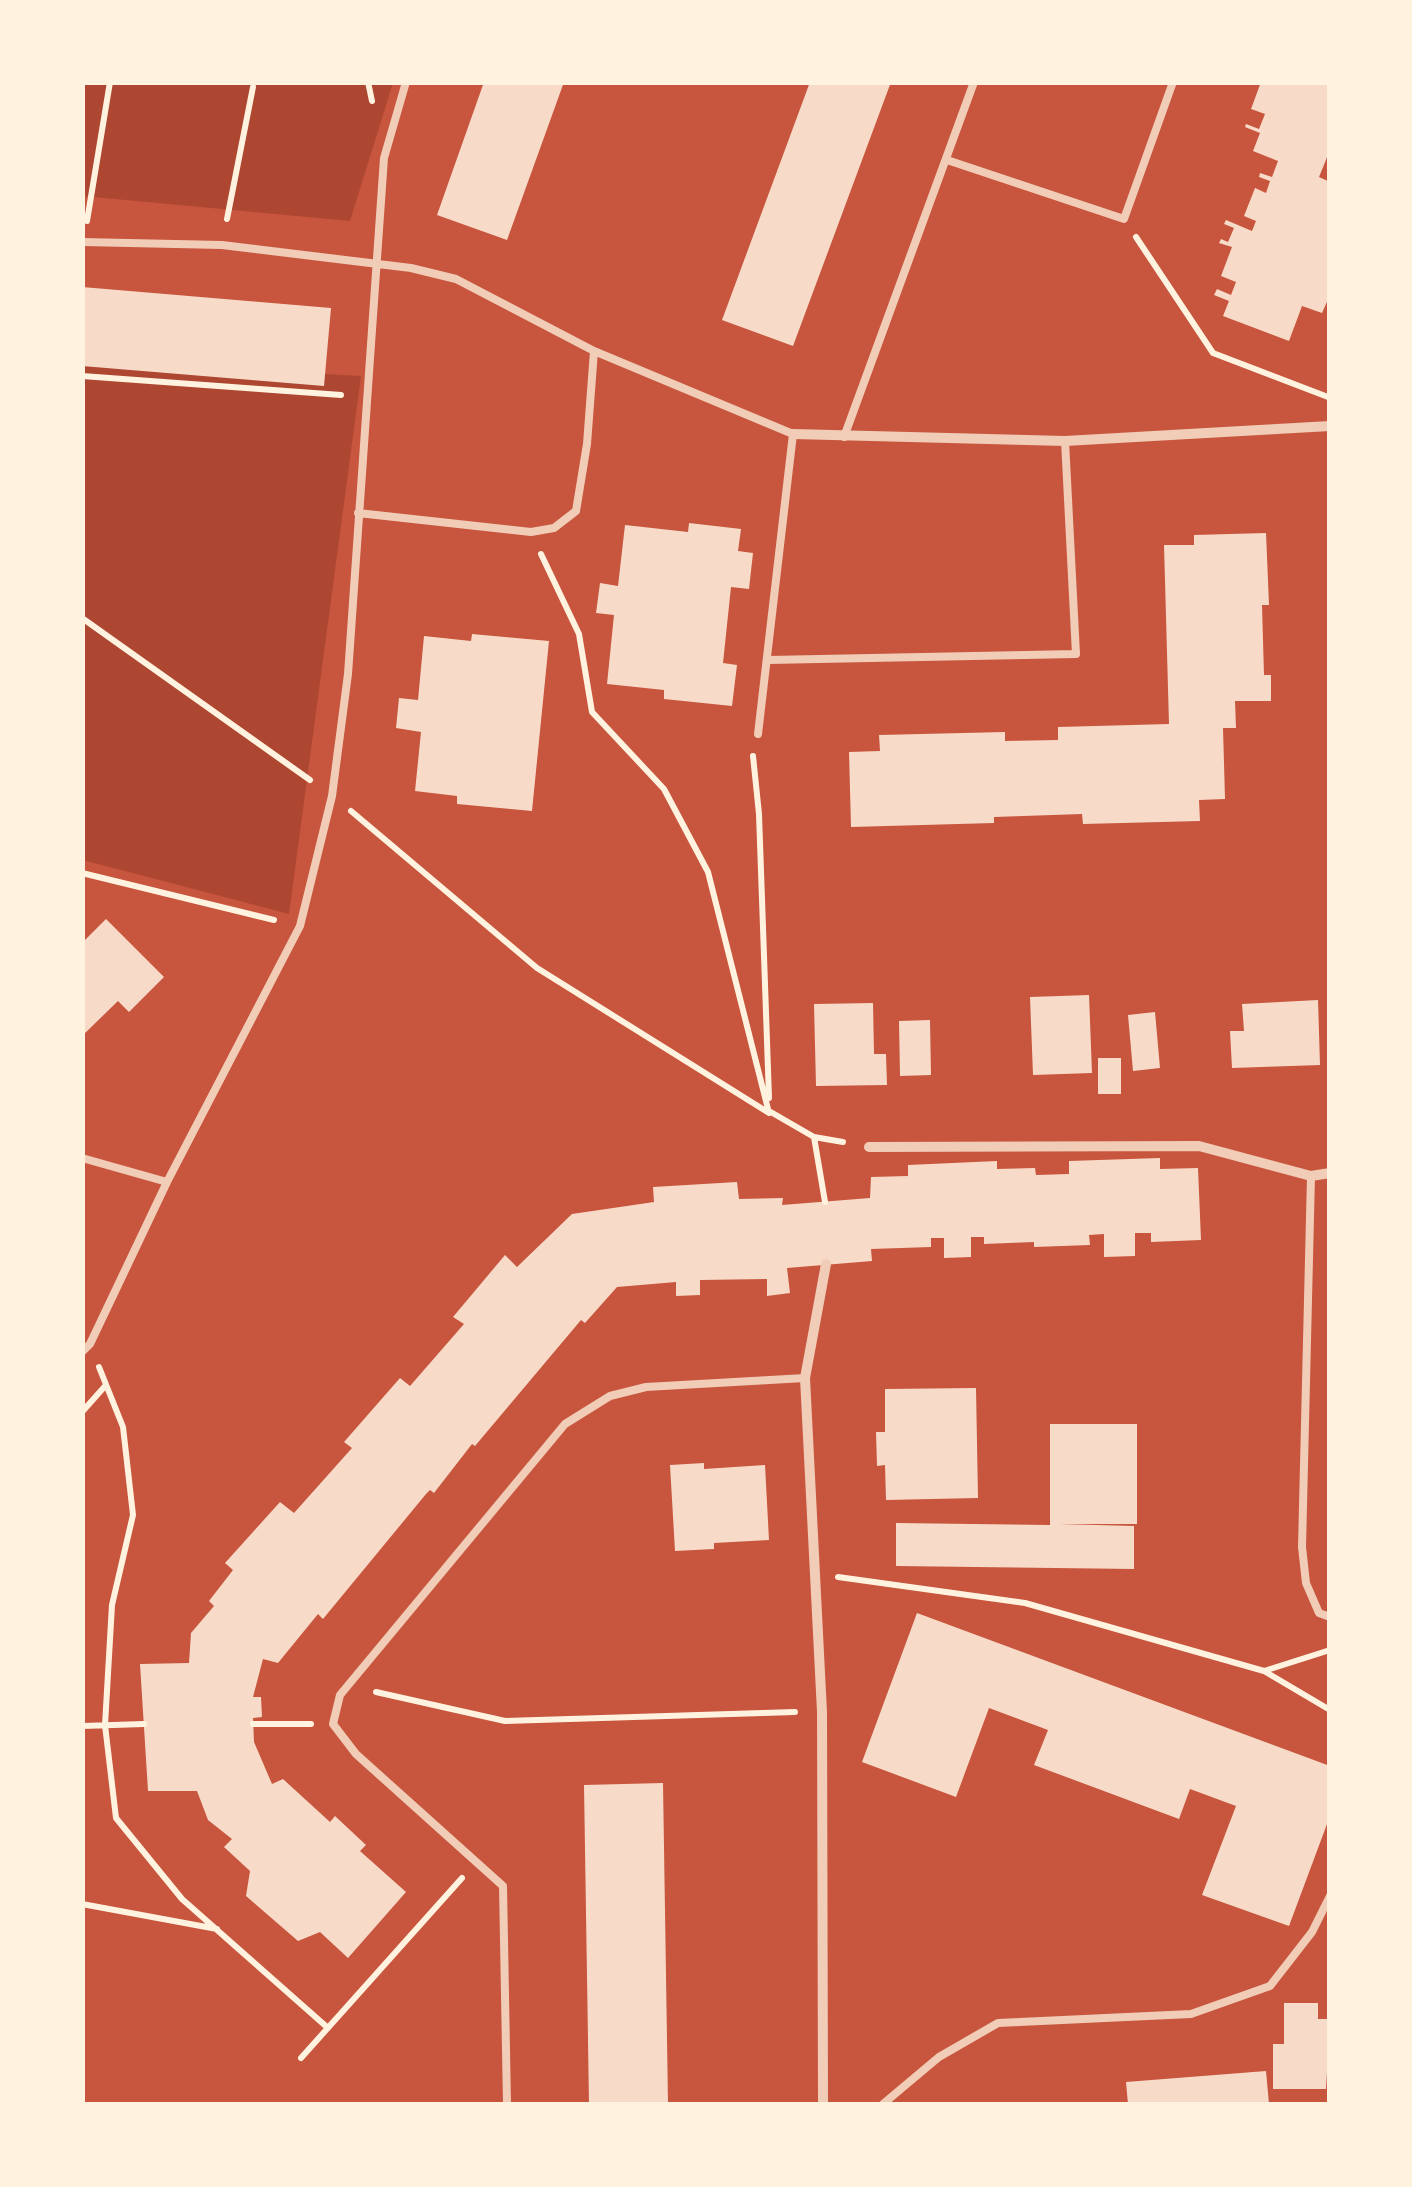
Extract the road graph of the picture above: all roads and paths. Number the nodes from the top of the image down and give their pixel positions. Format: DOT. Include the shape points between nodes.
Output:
graph roads {
  1 [pos="110,82"];
  2 [pos="406,82"];
  3 [pos="974,82"];
  4 [pos="1173,82"];
  5 [pos="253,87"];
  6 [pos="947,160"];
  7 [pos="1124,218"];
  8 [pos="83,242"];
  9 [pos="222,245"];
  10 [pos="374,265"];
  11 [pos="594,351"];
  12 [pos="82,376"];
  13 [pos="368,397"];
  14 [pos="1330,397"];
  15 [pos="1330,426"];
  16 [pos="792,434"];
  17 [pos="844,436"];
  18 [pos="1064,441"];
  19 [pos="358,513"];
  20 [pos="530,532"];
  21 [pos="82,618"];
  22 [pos="768,660"];
  23 [pos="758,734"];
  24 [pos="332,796"];
  25 [pos="82,874"];
  26 [pos="300,926"];
  27 [pos="770,1113"];
  28 [pos="814,1137"];
  29 [pos="869,1147"];
  30 [pos="82,1158"];
  31 [pos="1330,1172"];
  32 [pos="1311,1176"];
  33 [pos="167,1182"];
  34 [pos="825,1202"];
  35 [pos="826,1264"];
  36 [pos="90,1344"];
  37 [pos="82,1352"];
  38 [pos="805,1378"];
  39 [pos="106,1385"];
  40 [pos="82,1412"];
  41 [pos="815,1574"];
  42 [pos="1330,1616"];
  43 [pos="1330,1650"];
  44 [pos="1264,1670"];
  45 [pos="348,1686"];
  46 [pos="1330,1710"];
  47 [pos="822,1712"];
  48 [pos="144,1724"];
  49 [pos="253,1724"];
  50 [pos="333,1724"];
  51 [pos="105,1725"];
  52 [pos="82,1726"];
  53 [pos="476,1862"];
  54 [pos="1330,1896"];
  55 [pos="82,1904"];
  56 [pos="218,1930"];
  57 [pos="328,2028"];
  58 [pos="301,2058"];
  59 [pos="508,2104"];
  60 [pos="823,2104"];
  61 [pos="882,2104"];
  1 -- 8 [label="path"];
  2 -- 10 [label="lane" via="384,158"];
  3 -- 6 [label="lane"];
  4 -- 7 [label="lane"];
  5 -- 9 [label="path"];
  6 -- 7 [label="lane"];
  6 -- 17 [label="lane"];
  7 -- 14 [label="path" via="1214,353"];
  8 -- 9 [label="lane"];
  9 -- 10 [label="lane"];
  10 -- 11 [label="lane" via="456,279"];
  10 -- 13 [label="lane"];
  11 -- 16 [label="lane"];
  11 -- 20 [label="lane" via="576,510 554,528"];
  12 -- 13 [label="path"];
  13 -- 19 [label="lane"];
  15 -- 18 [label="street"];
  16 -- 17 [label="street"];
  16 -- 22 [label="lane"];
  17 -- 18 [label="street"];
  18 -- 22 [label="lane" via="1076,654"];
  19 -- 20 [label="lane"];
  19 -- 24 [label="lane"];
  20 -- 27 [label="path" via="579,634 592,712 664,789 708,872"];
  21 -- 24 [label="path"];
  22 -- 23 [label="lane"];
  23 -- 27 [label="path" via="753,758"];
  24 -- 26 [label="lane"];
  24 -- 27 [label="path" via="537,968"];
  25 -- 26 [label="path"];
  26 -- 33 [label="lane"];
  27 -- 28 [label="path"];
  28 -- 29 [label="path"];
  28 -- 34 [label="path"];
  29 -- 32 [label="street" via="1199,1146"];
  30 -- 33 [label="lane"];
  31 -- 32 [label="street"];
  32 -- 42 [label="lane" via="1302,1547 1306,1583 1319,1612"];
  33 -- 36 [label="lane"];
  35 -- 38 [label="street"];
  36 -- 37 [label="lane"];
  36 -- 39 [label="path"];
  38 -- 41 [label="street"];
  38 -- 45 [label="lane" via="646,1388 610,1396 564,1424"];
  39 -- 40 [label="path"];
  39 -- 51 [label="path" via="124,1427 133,1515 112,1605"];
  41 -- 44 [label="path" via="1025,1603"];
  41 -- 47 [label="street"];
  43 -- 44 [label="path"];
  44 -- 46 [label="path"];
  45 -- 47 [label="path" via="505,1721"];
  45 -- 50 [label="lane"];
  47 -- 60 [label="street"];
  48 -- 51 [label="path"];
  49 -- 50 [label="path"];
  50 -- 53 [label="lane" via="356,1754"];
  51 -- 52 [label="path"];
  51 -- 56 [label="path" via="116,1818 182,1899"];
  53 -- 57 [label="path"];
  53 -- 59 [label="lane" via="503,1886"];
  54 -- 61 [label="lane" via="1270,1986 1191,2014 998,2023 939,2057"];
  55 -- 56 [label="path"];
  56 -- 57 [label="path"];
  57 -- 58 [label="path"];
}
